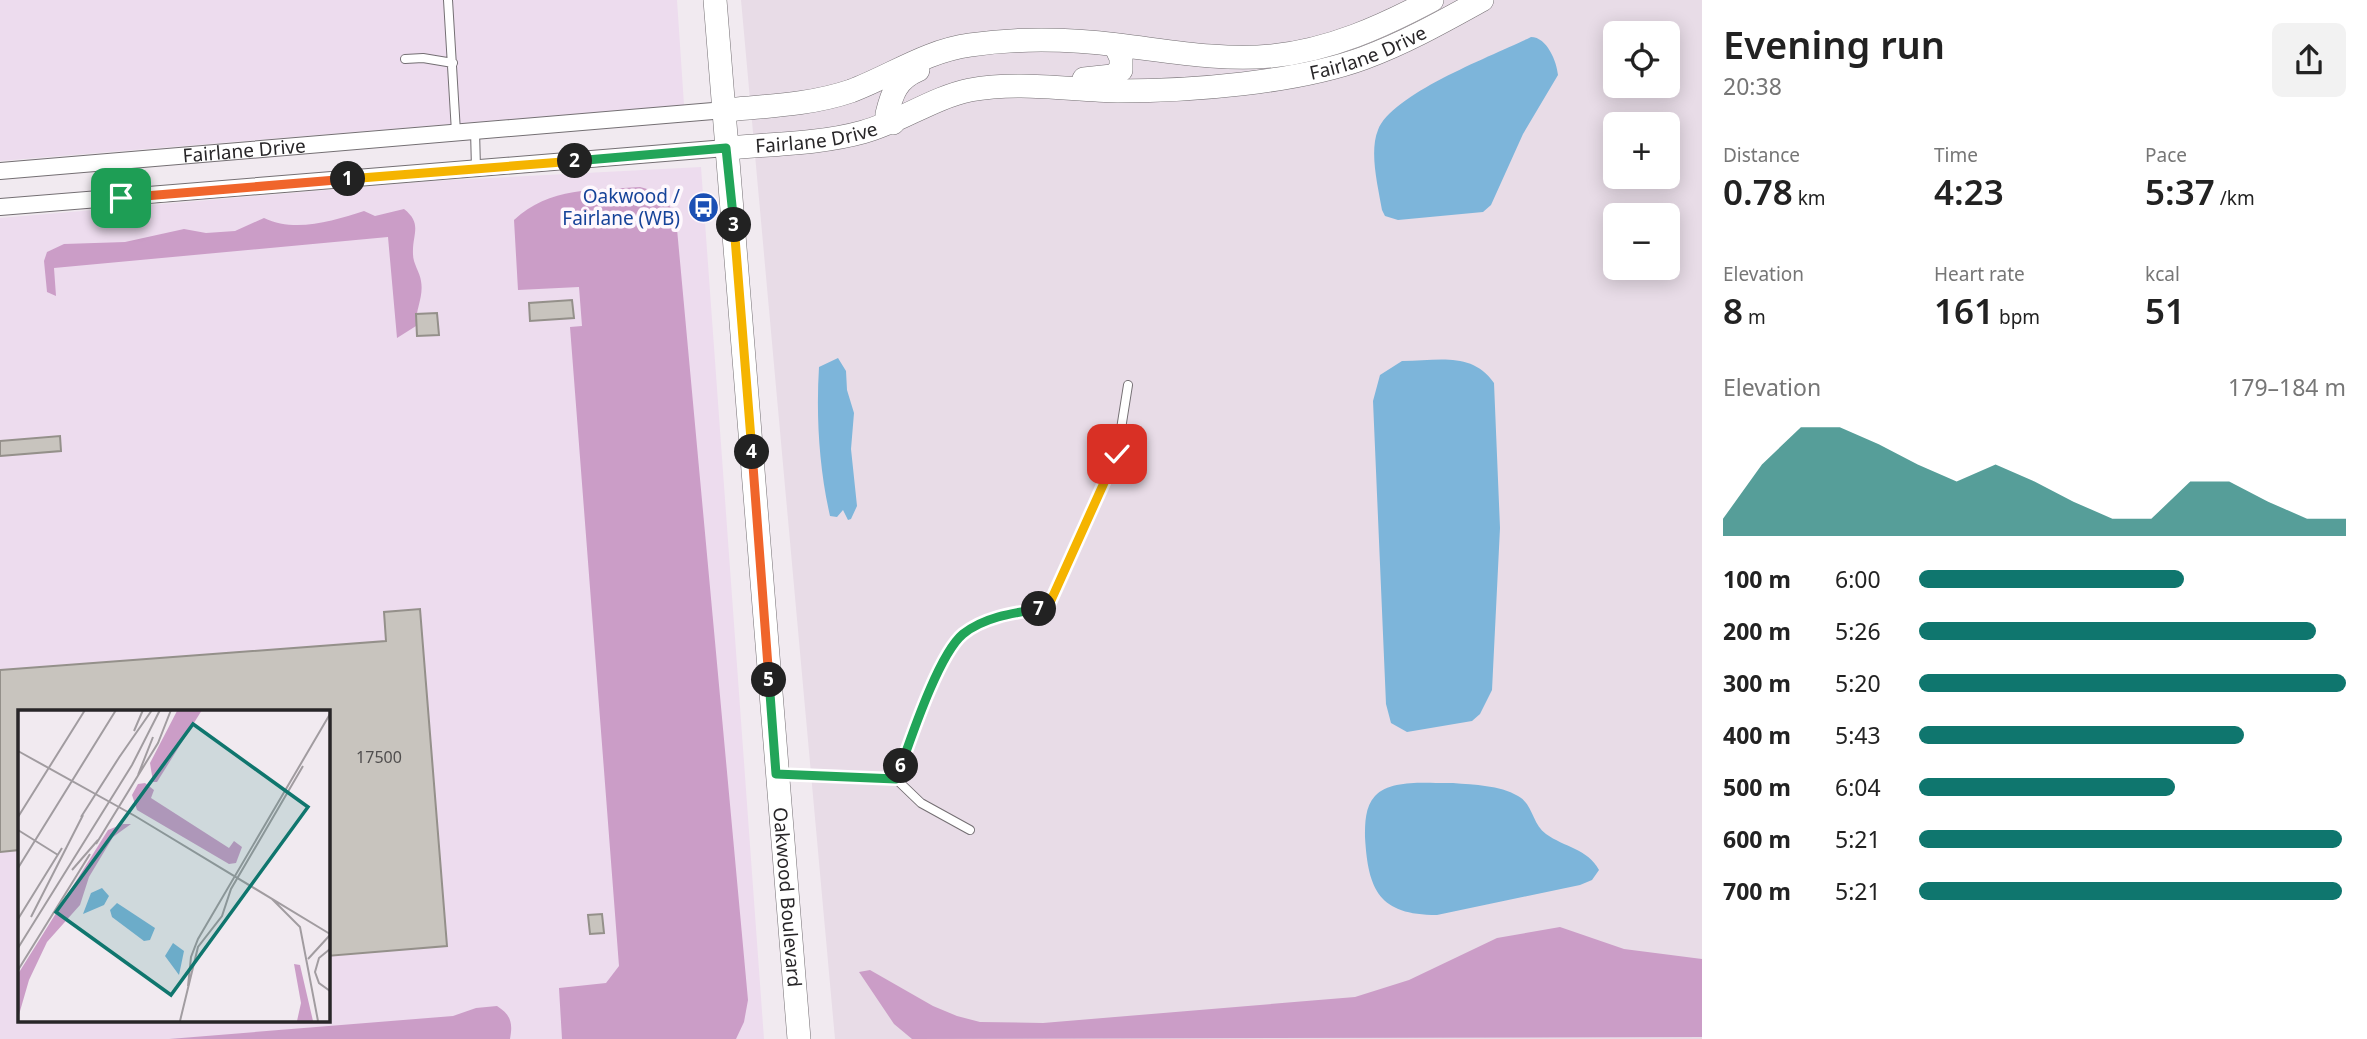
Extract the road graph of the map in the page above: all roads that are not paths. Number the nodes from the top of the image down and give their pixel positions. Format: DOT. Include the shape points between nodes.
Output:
graph roads {
  1 [pos="448,0"];
  2 [pos="715,0"];
  3 [pos="1432,0"];
  4 [pos="1482,0"];
  5 [pos="1014,40"];
  6 [pos="1115,45"];
  7 [pos="405,59"];
  8 [pos="453,63"];
  9 [pos="1009,86"];
  10 [pos="725,110"];
  11 [pos="893,123"];
  12 [pos="475,130"];
  13 [pos="456,132"];
  14 [pos="726,148"];
  15 [pos="476,169"];
  16 [pos="0,171"];
  17 [pos="0,207"];
  18 [pos="1128,385"];
  19 [pos="776,774"];
  20 [pos="896,779"];
  21 [pos="970,830"];
  22 [pos="799,1039"];
  1 -- 8 [label="lane"];
  2 -- 10 [label="street, Oakwood Boulevard"];
  3 -- 6 [label="street, Fairlane Drive" via="1346,41 1270,56 1198,55"];
  4 -- 9 [label="street, Fairlane Drive" via="1391,47 1315,72 1251,82 1120,91"];
  5 -- 6 [label="street, Fairlane Drive"];
  5 -- 10 [label="street, Fairlane Drive" via="937,53 852,90 811,102"];
  5 -- 11 [label="street" via="907,75 892,92 887,114"];
  6 -- 9 [label="street" via="1121,70 1112,76 1034,76"];
  7 -- 8 [label="lane"];
  8 -- 13 [label="lane"];
  9 -- 11 [label="street, Fairlane Drive" via="941,99"];
  10 -- 12 [label="street, Fairlane Drive"];
  10 -- 14 [label="street, Oakwood Boulevard"];
  11 -- 14 [label="street, Fairlane Drive" via="835,138"];
  12 -- 13 [label="street, Fairlane Drive"];
  12 -- 15 [label="lane"];
  13 -- 16 [label="street, Fairlane Drive"];
  14 -- 15 [label="street, Fairlane Drive"];
  14 -- 19 [label="street, Oakwood Boulevard"];
  15 -- 17 [label="street, Fairlane Drive"];
  18 -- 20 [label="lane" via="1117,454 1048,607 1002,615 961,636 940,671"];
  19 -- 20 [label="lane"];
  19 -- 22 [label="street, Oakwood Boulevard"];
  20 -- 21 [label="lane" via="921,803"];
}
